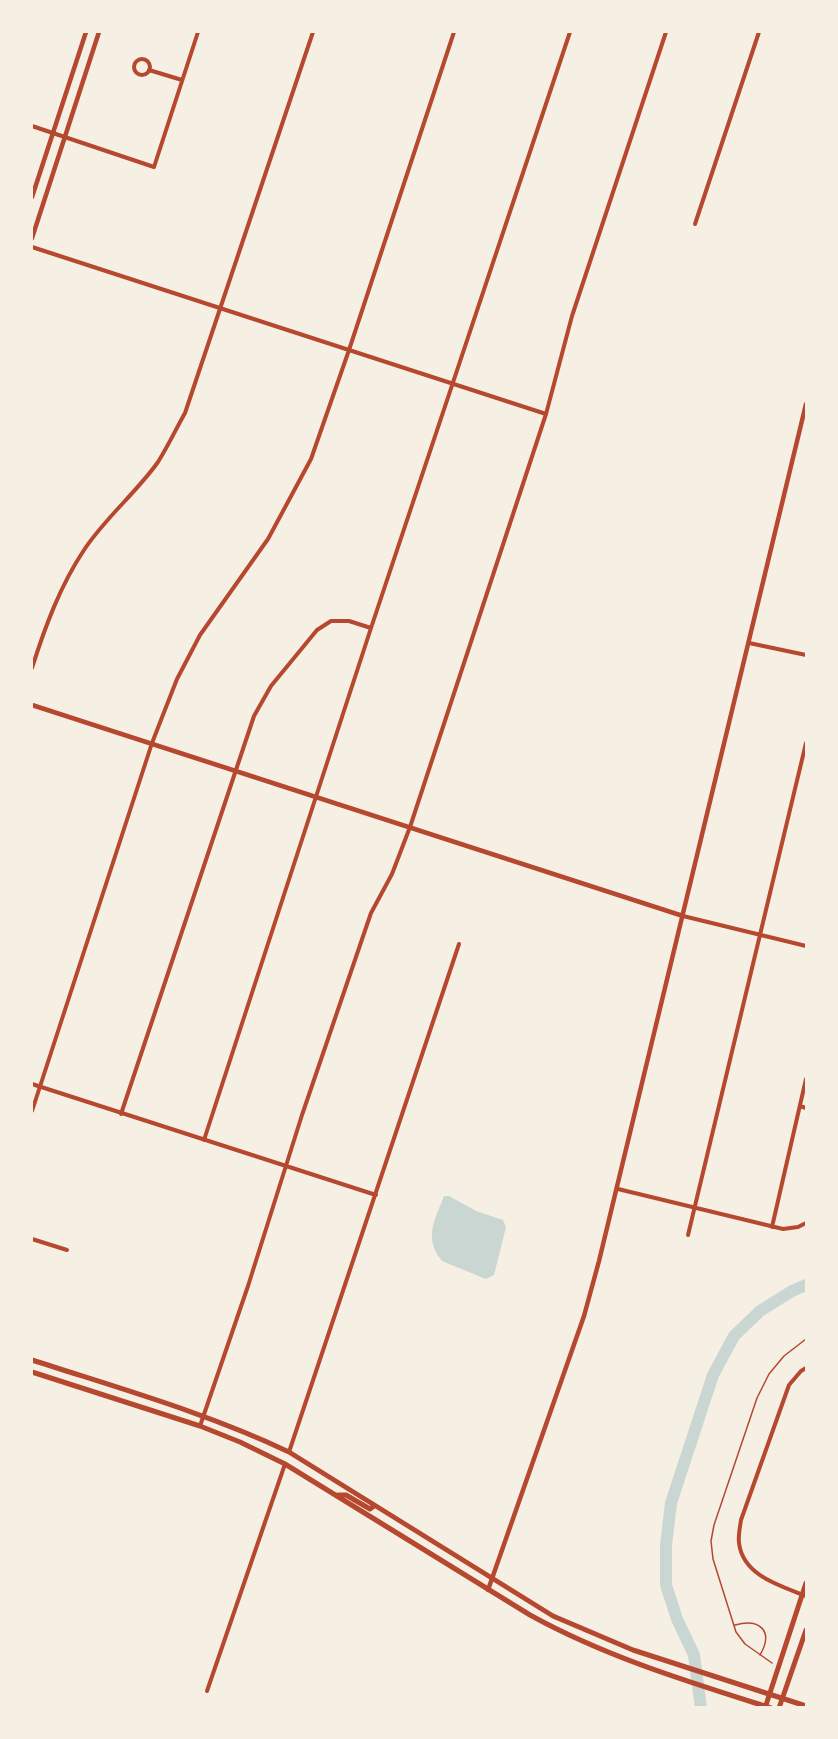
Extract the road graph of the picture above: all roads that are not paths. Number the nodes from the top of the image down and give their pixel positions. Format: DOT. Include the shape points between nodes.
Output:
graph roads {
  1 [pos="86,32"];
  2 [pos="99,32"];
  3 [pos="198,32"];
  4 [pos="313,32"];
  5 [pos="454,32"];
  6 [pos="570,32"];
  7 [pos="666,32"];
  8 [pos="759,32"];
  9 [pos="149,70"];
  10 [pos="182,80"];
  11 [pos="32,126"];
  12 [pos="53,133"];
  13 [pos="64,137"];
  14 [pos="32,197"];
  15 [pos="695,224"];
  16 [pos="32,238"];
  17 [pos="32,247"];
  18 [pos="221,309"];
  19 [pos="349,350"];
  20 [pos="453,384"];
  21 [pos="807,404"];
  22 [pos="546,414"];
  23 [pos="371,628"];
  24 [pos="749,643"];
  25 [pos="807,655"];
  26 [pos="32,668"];
  27 [pos="32,705"];
  28 [pos="153,743"];
  29 [pos="807,743"];
  30 [pos="234,770"];
  31 [pos="317,796"];
  32 [pos="410,827"];
  33 [pos="683,916"];
  34 [pos="761,934"];
  35 [pos="459,944"];
  36 [pos="807,946"];
  37 [pos="807,1079"];
  38 [pos="32,1084"];
  39 [pos="39,1087"];
  40 [pos="800,1106"];
  41 [pos="807,1108"];
  42 [pos="32,1111"];
  43 [pos="121,1114"];
  44 [pos="204,1140"];
  45 [pos="286,1166"];
  46 [pos="618,1189"];
  47 [pos="375,1195"];
  48 [pos="695,1208"];
  49 [pos="807,1223"];
  50 [pos="772,1227"];
  51 [pos="688,1235"];
  52 [pos="32,1239"];
  53 [pos="68,1250"];
  54 [pos="32,1360"];
  55 [pos="47,1365"];
  56 [pos="807,1368"];
  57 [pos="32,1372"];
  58 [pos="44,1376"];
  59 [pos="122,1390"];
  60 [pos="126,1402"];
  61 [pos="204,1416"];
  62 [pos="200,1426"];
  63 [pos="290,1452"];
  64 [pos="285,1464"];
  65 [pos="336,1495"];
  66 [pos="375,1506"];
  67 [pos="432,1542"];
  68 [pos="426,1551"];
  69 [pos="492,1579"];
  70 [pos="807,1583"];
  71 [pos="488,1590"];
  72 [pos="805,1595"];
  73 [pos="807,1630"];
  74 [pos="633,1650"];
  75 [pos="630,1661"];
  76 [pos="207,1691"];
  77 [pos="769,1694"];
  78 [pos="783,1698"];
  79 [pos="807,1706"];
  80 [pos="767,1707"];
  81 [pos="779,1707"];
  1 -- 12 [label="street"];
  2 -- 13 [label="street"];
  3 -- 10 [label="street"];
  4 -- 18 [label="street"];
  5 -- 19 [label="street"];
  6 -- 20 [label="street"];
  7 -- 22 [label="street" via="572,316"];
  8 -- 15 [label="street"];
  9 -- 9 [label="street" via="144,59 134,64 139,75"];
  9 -- 10 [label="street"];
  10 -- 13 [label="street" via="154,167"];
  11 -- 12 [label="street"];
  12 -- 13 [label="street"];
  12 -- 14 [label="street"];
  13 -- 16 [label="street"];
  17 -- 18 [label="street"];
  18 -- 19 [label="street"];
  18 -- 26 [label="street" via="185,413 158,462 98,531 73,568"];
  19 -- 20 [label="street"];
  19 -- 28 [label="street" via="311,459 268,539 200,635 177,679"];
  20 -- 22 [label="street"];
  20 -- 23 [label="street"];
  21 -- 24 [label="street"];
  22 -- 32 [label="street"];
  23 -- 30 [label="street" via="349,621 332,621 317,630 271,686 254,717"];
  23 -- 31 [label="street"];
  24 -- 25 [label="street"];
  24 -- 33 [label="street"];
  27 -- 28 [label="street"];
  28 -- 30 [label="street"];
  28 -- 39 [label="street"];
  29 -- 34 [label="street"];
  30 -- 31 [label="street"];
  30 -- 43 [label="street"];
  31 -- 32 [label="street"];
  31 -- 44 [label="street"];
  32 -- 33 [label="street"];
  32 -- 45 [label="street" via="393,874 371,913"];
  33 -- 34 [label="street"];
  33 -- 46 [label="street"];
  34 -- 36 [label="street"];
  34 -- 48 [label="street"];
  35 -- 47 [label="street"];
  37 -- 40 [label="street"];
  38 -- 39 [label="street"];
  39 -- 42 [label="street"];
  39 -- 43 [label="street"];
  40 -- 41 [label="street"];
  40 -- 50 [label="street"];
  43 -- 44 [label="street"];
  44 -- 45 [label="street"];
  45 -- 47 [label="street"];
  45 -- 61 [label="street"];
  46 -- 48 [label="street"];
  46 -- 69 [label="street" via="584,1316"];
  47 -- 63 [label="street"];
  48 -- 50 [label="street"];
  48 -- 51 [label="street"];
  49 -- 50 [label="street" via="783,1229"];
  52 -- 53 [label="street"];
  54 -- 55 [label="main road"];
  55 -- 58 [label="main road"];
  55 -- 59 [label="main road"];
  56 -- 72 [label="street" via="789,1385 741,1520 739,1543 749,1567 767,1580"];
  57 -- 58 [label="main road"];
  58 -- 60 [label="main road"];
  59 -- 60 [label="main road"];
  59 -- 61 [label="main road"];
  60 -- 62 [label="main road"];
  61 -- 62 [label="street"];
  61 -- 63 [label="main road"];
  62 -- 64 [label="main road"];
  63 -- 66 [label="main road"];
  64 -- 65 [label="main road"];
  64 -- 76 [label="street"];
  65 -- 66 [label="main road" via="346,1495 370,1509"];
  65 -- 68 [label="main road"];
  66 -- 67 [label="main road"];
  67 -- 68 [label="main road"];
  67 -- 69 [label="main road"];
  68 -- 71 [label="main road"];
  69 -- 71 [label="street"];
  69 -- 74 [label="main road" via="553,1616"];
  70 -- 72 [label="main road"];
  71 -- 75 [label="main road" via="562,1633"];
  72 -- 77 [label="main road"];
  73 -- 78 [label="main road"];
  74 -- 75 [label="main road"];
  74 -- 77 [label="main road"];
  75 -- 80 [label="main road"];
  77 -- 78 [label="main road"];
  77 -- 80 [label="main road"];
  78 -- 79 [label="main road"];
  78 -- 81 [label="main road"];
}
